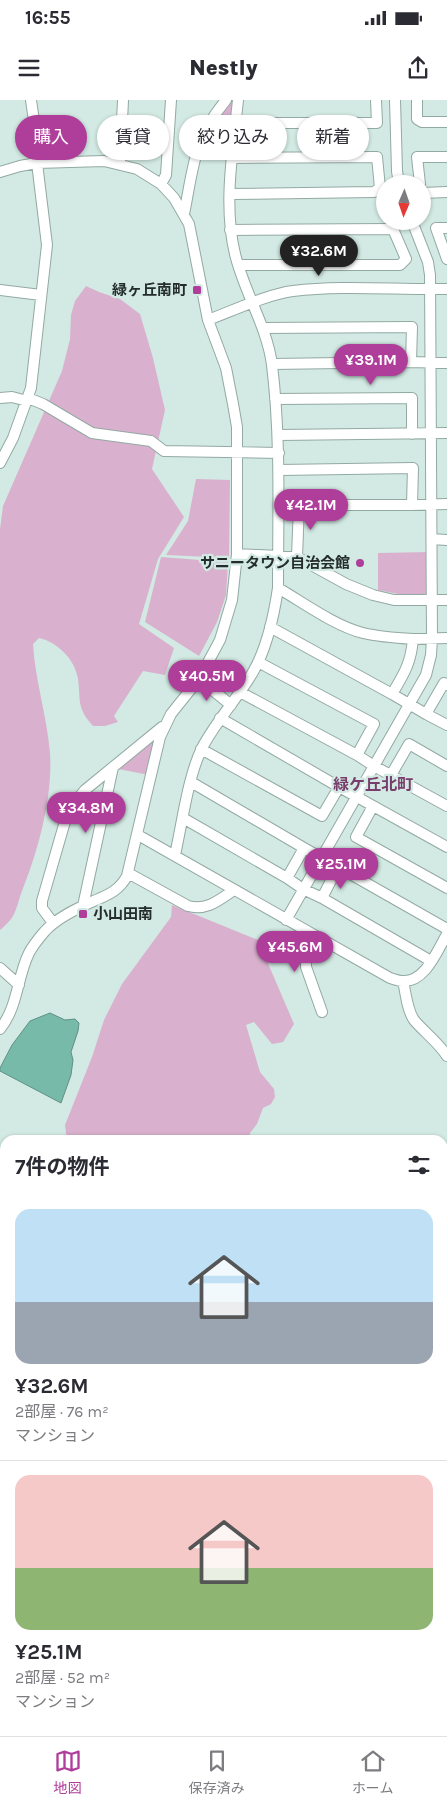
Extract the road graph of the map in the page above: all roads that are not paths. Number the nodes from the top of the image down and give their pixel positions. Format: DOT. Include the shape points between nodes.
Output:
graph roads {
  1 [pos="31,100"];
  2 [pos="123,100"];
  3 [pos="170,100"];
  4 [pos="226,100"];
  5 [pos="238,100"];
  6 [pos="376,100"];
  7 [pos="396,100"];
  8 [pos="417,100"];
  9 [pos="237,115"];
  10 [pos="287,122"];
  11 [pos="447,122"];
  12 [pos="447,157"];
  13 [pos="287,158"];
  14 [pos="232,160"];
  15 [pos="37,163"];
  16 [pos="120,163"];
  17 [pos="0,172"];
  18 [pos="398,175"];
  19 [pos="419,175"];
  20 [pos="160,184"];
  21 [pos="431,192"];
  22 [pos="447,192"];
  23 [pos="230,194"];
  24 [pos="184,214"];
  25 [pos="447,228"];
  26 [pos="230,230"];
  27 [pos="416,230"];
  28 [pos="447,259"];
  29 [pos="238,265"];
  30 [pos="430,289"];
  31 [pos="447,289"];
  32 [pos="0,290"];
  33 [pos="41,294"];
  34 [pos="253,303"];
  35 [pos="208,320"];
  36 [pos="263,328"];
  37 [pos="411,362"];
  38 [pos="431,363"];
  39 [pos="447,363"];
  40 [pos="272,364"];
  41 [pos="0,398"];
  42 [pos="275,399"];
  43 [pos="27,400"];
  44 [pos="447,433"];
  45 [pos="412,434"];
  46 [pos="432,434"];
  47 [pos="278,435"];
  48 [pos="237,453"];
  49 [pos="279,453"];
  50 [pos="0,463"];
  51 [pos="279,470"];
  52 [pos="279,504"];
  53 [pos="412,504"];
  54 [pos="432,504"];
  55 [pos="447,504"];
  56 [pos="299,505"];
  57 [pos="432,540"];
  58 [pos="447,540"];
  59 [pos="237,554"];
  60 [pos="278,555"];
  61 [pos="297,557"];
  62 [pos="278,588"];
  63 [pos="433,600"];
  64 [pos="447,600"];
  65 [pos="270,627"];
  66 [pos="432,638"];
  67 [pos="447,638"];
  68 [pos="413,639"];
  69 [pos="258,662"];
  70 [pos="199,679"];
  71 [pos="447,685"];
  72 [pos="240,692"];
  73 [pos="392,694"];
  74 [pos="409,704"];
  75 [pos="231,705"];
  76 [pos="426,714"];
  77 [pos="220,718"];
  78 [pos="166,724"];
  79 [pos="447,725"];
  80 [pos="201,749"];
  81 [pos="358,755"];
  82 [pos="374,766"];
  83 [pos="447,766"];
  84 [pos="113,767"];
  85 [pos="391,775"];
  86 [pos="190,782"];
  87 [pos="339,787"];
  88 [pos="356,796"];
  89 [pos="373,806"];
  90 [pos="447,806"];
  91 [pos="183,818"];
  92 [pos="138,835"];
  93 [pos="447,847"];
  94 [pos="304,848"];
  95 [pos="175,856"];
  96 [pos="322,857"];
  97 [pos="338,867"];
  98 [pos="128,873"];
  99 [pos="287,878"];
  100 [pos="447,888"];
  101 [pos="303,889"];
  102 [pos="234,890"];
  103 [pos="322,898"];
  104 [pos="83,906"];
  105 [pos="286,920"];
  106 [pos="53,923"];
  107 [pos="447,929"];
  108 [pos="447,934"];
  109 [pos="315,937"];
  110 [pos="432,961"];
  111 [pos="0,968"];
  112 [pos="403,981"];
  113 [pos="19,985"];
  114 [pos="322,1012"];
  115 [pos="0,1029"];
  116 [pos="447,1056"];
  1 -- 15 [label="street"];
  2 -- 16 [label="street"];
  3 -- 20 [label="street" via="166,176"];
  4 -- 24 [label="street" via="213,116 198,146"];
  5 -- 9 [label="street"];
  6 -- 10 [label="street" via="377,122"];
  7 -- 18 [label="street"];
  8 -- 11 [label="street" via="417,119"];
  12 -- 19 [label="street" via="418,157"];
  13 -- 23 [label="street" via="377,157 380,188 374,192"];
  14 -- 23 [label="street"];
  15 -- 16 [label="street"];
  15 -- 17 [label="street"];
  15 -- 33 [label="street" via="47,245"];
  16 -- 20 [label="street" via="137,169"];
  20 -- 24 [label="street"];
  21 -- 22 [label="street"];
  23 -- 26 [label="street"];
  24 -- 35 [label="street" via="190,229"];
  25 -- 28 [label="street" via="436,228"];
  26 -- 29 [label="street"];
  26 -- 29 [label="street" via="393,229 406,259 400,265"];
  27 -- 30 [label="street" via="428,262"];
  29 -- 34 [label="street"];
  30 -- 31 [label="street"];
  30 -- 34 [label="street" via="327,289 291,292"];
  30 -- 38 [label="street"];
  32 -- 33 [label="street"];
  33 -- 43 [label="street"];
  34 -- 35 [label="street"];
  34 -- 36 [label="street"];
  35 -- 48 [label="street" via="226,368 237,427"];
  36 -- 37 [label="street" via="412,328"];
  36 -- 40 [label="street"];
  37 -- 38 [label="street"];
  37 -- 40 [label="street"];
  38 -- 39 [label="street"];
  38 -- 46 [label="street"];
  40 -- 42 [label="street"];
  41 -- 43 [label="street"];
  42 -- 45 [label="street" via="412,398"];
  42 -- 47 [label="street"];
  43 -- 48 [label="street" via="42,404 92,433 151,441 164,451"];
  43 -- 50 [label="street"];
  44 -- 46 [label="street"];
  45 -- 46 [label="street"];
  45 -- 47 [label="street"];
  46 -- 54 [label="street"];
  47 -- 49 [label="street"];
  48 -- 49 [label="street"];
  48 -- 59 [label="street"];
  49 -- 51 [label="street"];
  51 -- 52 [label="street"];
  51 -- 53 [label="street" via="413,468"];
  52 -- 56 [label="street"];
  52 -- 60 [label="street"];
  53 -- 54 [label="street"];
  53 -- 56 [label="street"];
  54 -- 55 [label="street"];
  54 -- 57 [label="street"];
  56 -- 61 [label="street"];
  57 -- 58 [label="street"];
  57 -- 63 [label="street"];
  59 -- 60 [label="street"];
  59 -- 70 [label="street" via="232,600 220,640"];
  60 -- 61 [label="street"];
  60 -- 62 [label="street"];
  61 -- 63 [label="street" via="373,595 394,600"];
  62 -- 65 [label="street"];
  62 -- 68 [label="street" via="361,633"];
  63 -- 64 [label="street"];
  63 -- 66 [label="street"];
  65 -- 69 [label="street"];
  65 -- 73 [label="street"];
  66 -- 67 [label="street"];
  66 -- 68 [label="street"];
  66 -- 74 [label="street" via="426,675"];
  68 -- 73 [label="street" via="412,655"];
  69 -- 72 [label="street"];
  69 -- 81 [label="street" via="374,724"];
  70 -- 75 [label="street"];
  70 -- 78 [label="street"];
  71 -- 76 [label="street" via="444,683"];
  72 -- 75 [label="street"];
  72 -- 81 [label="street"];
  73 -- 74 [label="street"];
  74 -- 76 [label="street"];
  74 -- 82 [label="street"];
  75 -- 77 [label="street"];
  76 -- 79 [label="street"];
  77 -- 80 [label="street"];
  77 -- 87 [label="street"];
  78 -- 84 [label="street"];
  78 -- 92 [label="street" via="160,737"];
  80 -- 86 [label="street"];
  80 -- 87 [label="street" via="322,816"];
  81 -- 82 [label="street"];
  82 -- 85 [label="street"];
  82 -- 88 [label="street"];
  83 -- 85 [label="street" via="409,744"];
  84 -- 104 [label="street"];
  84 -- 106 [label="street" via="85,790 68,811 42,901 42,908"];
  85 -- 90 [label="street"];
  86 -- 91 [label="street"];
  86 -- 94 [label="street"];
  87 -- 88 [label="street"];
  88 -- 89 [label="street"];
  88 -- 96 [label="street"];
  89 -- 93 [label="street"];
  89 -- 100 [label="street" via="356,837"];
  91 -- 95 [label="street"];
  91 -- 99 [label="street"];
  92 -- 95 [label="street"];
  92 -- 98 [label="street"];
  94 -- 96 [label="street"];
  94 -- 99 [label="street"];
  95 -- 102 [label="street"];
  96 -- 97 [label="street"];
  96 -- 101 [label="street"];
  97 -- 103 [label="street"];
  97 -- 107 [label="street"];
  98 -- 102 [label="street" via="196,908 210,906"];
  98 -- 104 [label="street" via="123,884 113,892"];
  99 -- 101 [label="street"];
  101 -- 103 [label="street"];
  101 -- 105 [label="street"];
  102 -- 105 [label="street"];
  103 -- 110 [label="street"];
  104 -- 106 [label="street"];
  105 -- 109 [label="street"];
  106 -- 113 [label="street" via="29,953"];
  108 -- 110 [label="street"];
  109 -- 112 [label="street" via="390,978"];
  109 -- 114 [label="street" via="306,955 306,967"];
  110 -- 112 [label="street" via="420,976"];
  111 -- 113 [label="street"];
  112 -- 116 [label="street" via="414,1020"];
  113 -- 115 [label="street"];
}
